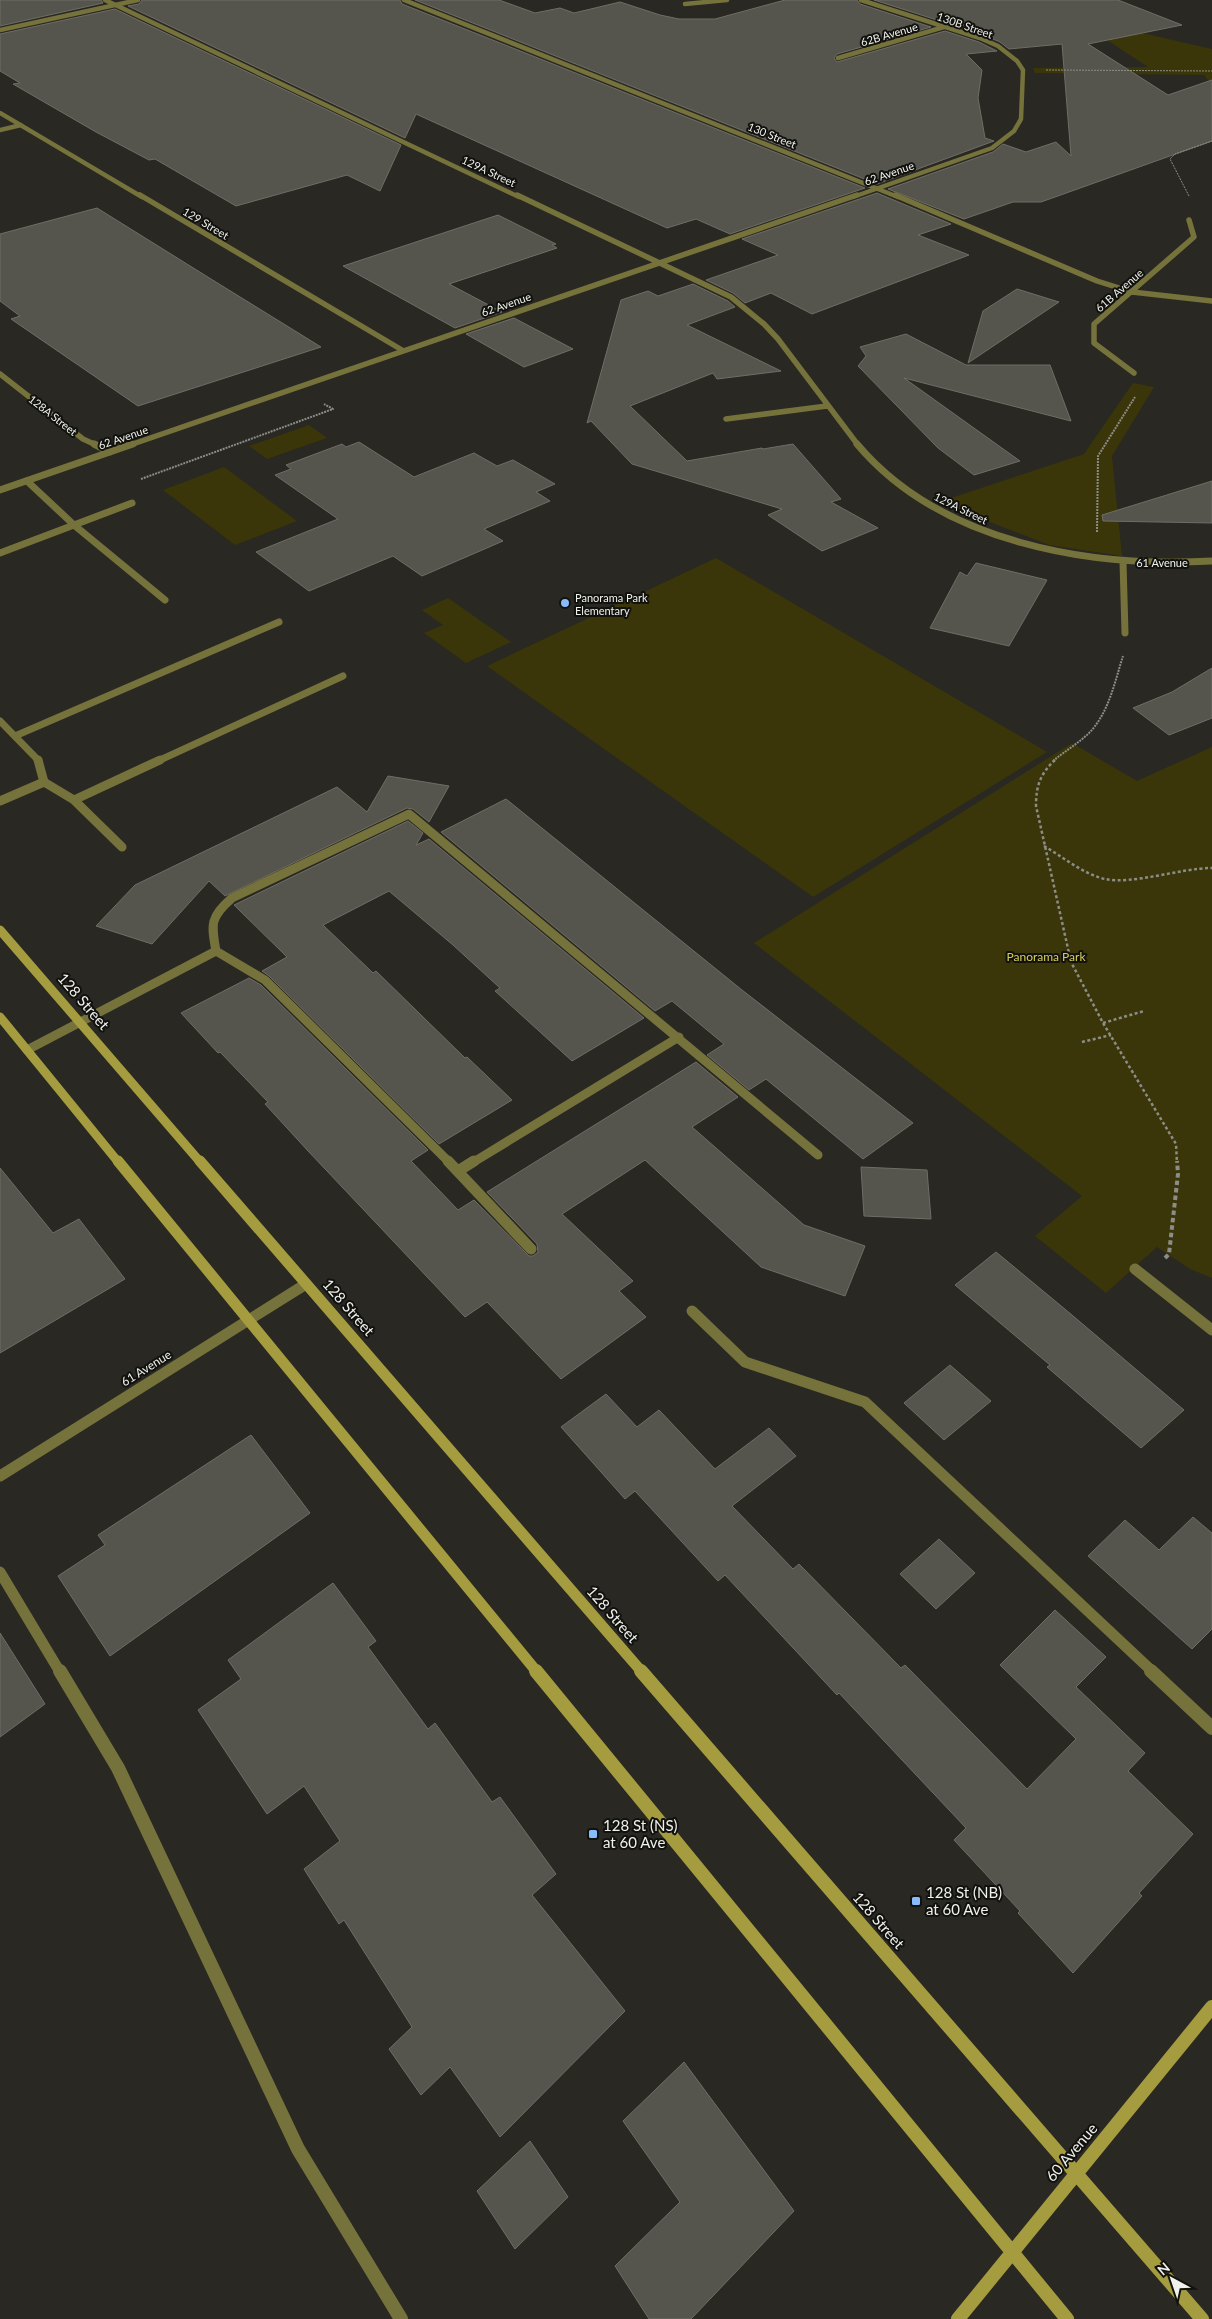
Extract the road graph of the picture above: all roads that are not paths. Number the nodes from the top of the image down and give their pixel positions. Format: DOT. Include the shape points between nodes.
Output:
graph roads {
  1 [pos="105,0"];
  2 [pos="138,0"];
  3 [pos="404,0"];
  4 [pos="727,0"];
  5 [pos="861,0"];
  6 [pos="685,4"];
  7 [pos="115,5"];
  8 [pos="945,27"];
  9 [pos="0,30"];
  10 [pos="838,58"];
  11 [pos="0,112"];
  12 [pos="21,125"];
  13 [pos="0,130"];
  14 [pos="1014,131"];
  15 [pos="878,188"];
  16 [pos="1189,220"];
  17 [pos="660,262"];
  18 [pos="1132,292"];
  19 [pos="1212,302"];
  20 [pos="402,350"];
  21 [pos="1134,373"];
  22 [pos="0,374"];
  23 [pos="827,406"];
  24 [pos="726,420"];
  25 [pos="110,452"];
  26 [pos="27,481"];
  27 [pos="0,490"];
  28 [pos="132,503"];
  29 [pos="74,525"];
  30 [pos="0,552"];
  31 [pos="1212,561"];
  32 [pos="1123,562"];
  33 [pos="165,600"];
  34 [pos="279,622"];
  35 [pos="1125,633"];
  36 [pos="343,676"];
  37 [pos="0,721"];
  38 [pos="15,736"];
  39 [pos="44,782"];
  40 [pos="74,800"];
  41 [pos="0,801"];
  42 [pos="122,847"];
  43 [pos="0,930"];
  44 [pos="216,951"];
  45 [pos="0,1017"];
  46 [pos="79,1022"];
  47 [pos="679,1037"];
  48 [pos="27,1050"];
  49 [pos="818,1155"];
  50 [pos="458,1171"];
  51 [pos="531,1250"];
  52 [pos="1135,1269"];
  53 [pos="306,1284"];
  54 [pos="692,1311"];
  55 [pos="248,1321"];
  56 [pos="1212,1330"];
  57 [pos="0,1476"];
  58 [pos="0,1572"];
  59 [pos="1212,1728"];
  60 [pos="1212,2007"];
  61 [pos="1076,2173"];
  62 [pos="1012,2252"];
  63 [pos="401,2319"];
  64 [pos="958,2319"];
  65 [pos="1067,2319"];
  66 [pos="1202,2319"];
  1 -- 7 [label="street, 129A Street"];
  2 -- 7 [label="street"];
  3 -- 15 [label="street, 130 Street"];
  4 -- 6 [label="street"];
  5 -- 8 [label="street, 130B Street"];
  7 -- 9 [label="street"];
  7 -- 17 [label="street, 129A Street"];
  8 -- 10 [label="street, 62B Avenue"];
  8 -- 14 [label="street, 130B Street" via="998,46 1023,70 1021,119"];
  11 -- 12 [label="street, 129 Street"];
  12 -- 13 [label="street"];
  12 -- 20 [label="street, 129 Street"];
  14 -- 15 [label="street, 62 Avenue" via="992,148"];
  15 -- 17 [label="street, 62 Avenue"];
  15 -- 18 [label="street, 130 Street" via="1097,281"];
  16 -- 18 [label="street, 61B Avenue" via="1194,237"];
  17 -- 20 [label="street, 62 Avenue"];
  17 -- 23 [label="street, 129A Street" via="732,297 774,334"];
  18 -- 19 [label="street, 130 Street"];
  18 -- 21 [label="street, 61B Avenue" via="1094,324 1094,343"];
  20 -- 25 [label="street, 62 Avenue"];
  22 -- 25 [label="street, 128A Street" via="83,439"];
  23 -- 24 [label="street"];
  23 -- 32 [label="street, 129A Street" via="872,462 902,488 936,508 989,533 1046,548"];
  25 -- 26 [label="street, 62 Avenue"];
  26 -- 27 [label="street, 62 Avenue"];
  26 -- 29 [label="street"];
  28 -- 29 [label="street"];
  29 -- 30 [label="street"];
  29 -- 33 [label="street"];
  31 -- 32 [label="street, 61 Avenue" via="1182,564"];
  32 -- 35 [label="street, 61 Avenue"];
  34 -- 38 [label="street"];
  36 -- 40 [label="street"];
  37 -- 38 [label="street"];
  38 -- 39 [label="street" via="40,762"];
  39 -- 40 [label="street"];
  39 -- 41 [label="street"];
  40 -- 42 [label="street"];
  43 -- 46 [label="main road, 128 Street"];
  44 -- 46 [label="street"];
  44 -- 47 [label="street" via="211,925 217,911 232,898 409,814"];
  44 -- 50 [label="street" via="265,980"];
  45 -- 48 [label="main road"];
  46 -- 48 [label="street"];
  46 -- 53 [label="main road, 128 Street"];
  47 -- 49 [label="street"];
  47 -- 50 [label="street"];
  48 -- 55 [label="main road"];
  50 -- 51 [label="street"];
  52 -- 56 [label="street"];
  53 -- 55 [label="street, 61 Avenue"];
  53 -- 61 [label="main road, 128 Street"];
  54 -- 59 [label="street" via="745,1362 865,1402"];
  55 -- 57 [label="street, 61 Avenue"];
  55 -- 62 [label="main road"];
  58 -- 63 [label="street" via="118,1768 298,2149"];
  60 -- 61 [label="main road, 60 Avenue"];
  61 -- 62 [label="main road, 60 Avenue"];
  61 -- 66 [label="main road, 128 Street"];
  62 -- 64 [label="main road, 60 Avenue"];
  62 -- 65 [label="main road"];
}
